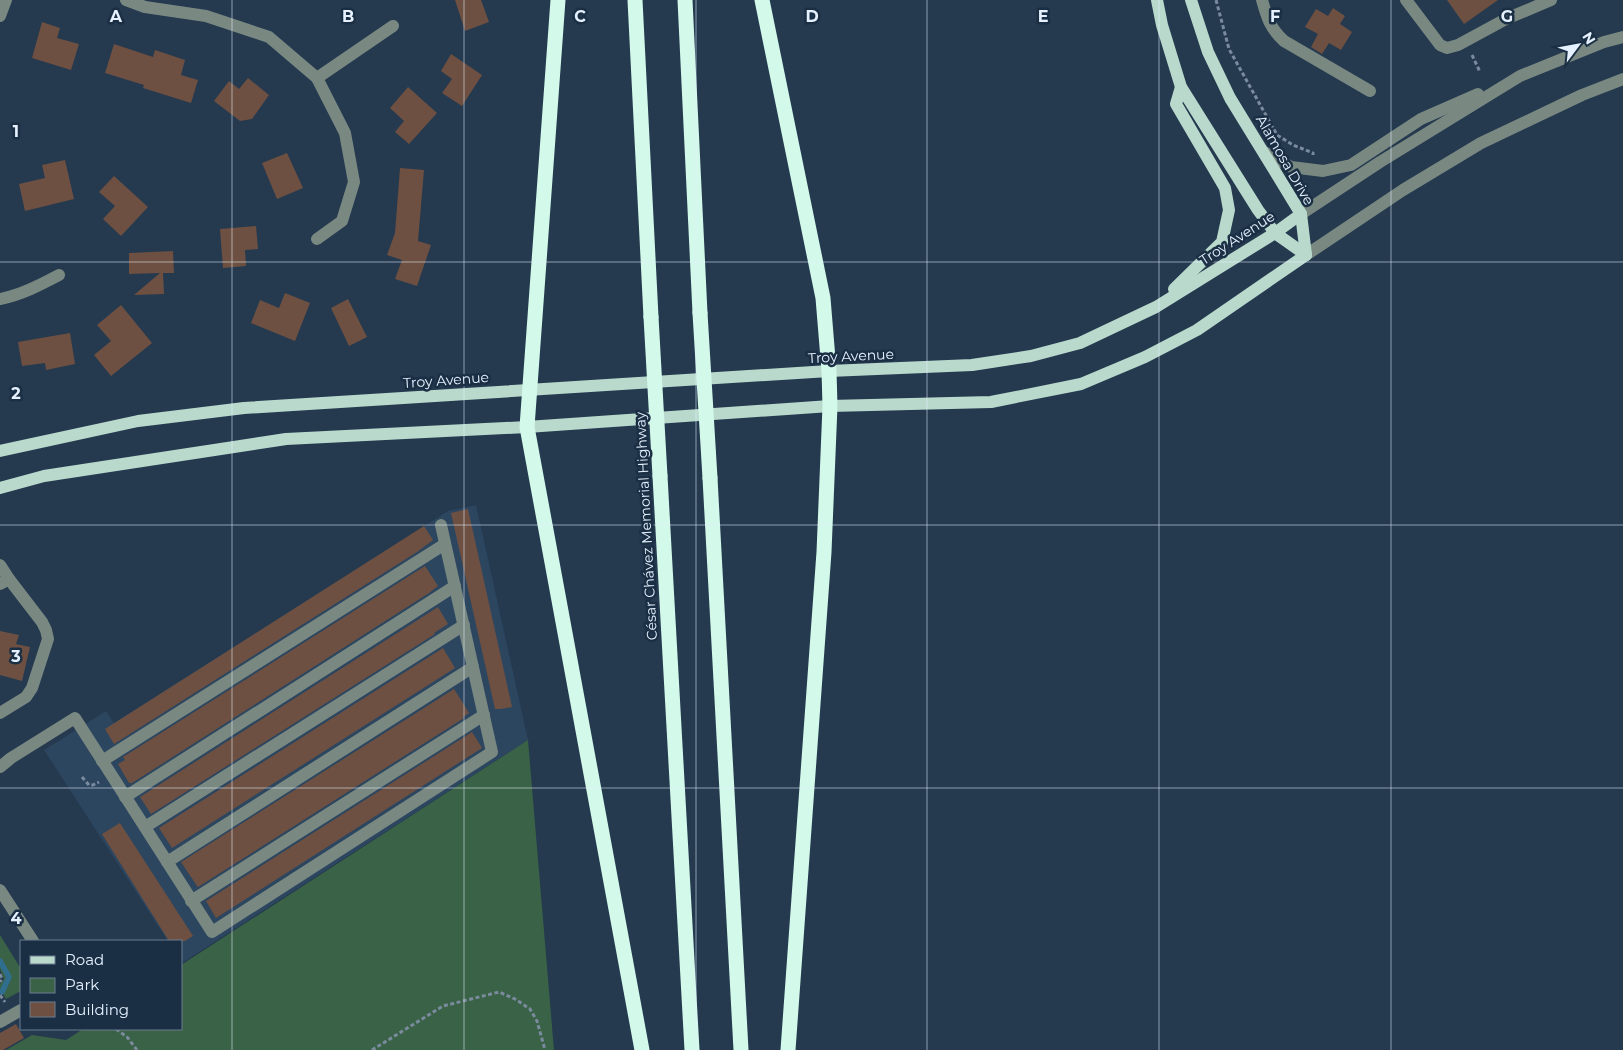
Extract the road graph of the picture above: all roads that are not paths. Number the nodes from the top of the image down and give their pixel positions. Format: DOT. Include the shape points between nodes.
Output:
graph roads {
  1 [pos="6,0"];
  2 [pos="126,0"];
  3 [pos="558,0"];
  4 [pos="634,0"];
  5 [pos="685,0"];
  6 [pos="762,0"];
  7 [pos="1158,0"];
  8 [pos="1191,0"];
  9 [pos="1262,0"];
  10 [pos="1406,0"];
  11 [pos="1551,0"];
  12 [pos="0,16"];
  13 [pos="392,26"];
  14 [pos="1623,37"];
  15 [pos="1520,76"];
  16 [pos="317,78"];
  17 [pos="1623,79"];
  18 [pos="1181,88"];
  19 [pos="1370,91"];
  20 [pos="1264,152"];
  21 [pos="1301,214"];
  22 [pos="1275,233"];
  23 [pos="317,239"];
  24 [pos="1306,255"];
  25 [pos="59,275"];
  26 [pos="0,299"];
  27 [pos="1156,307"];
  28 [pos="829,372"];
  29 [pos="528,390"];
  30 [pos="830,406"];
  31 [pos="527,427"];
  32 [pos="0,451"];
  33 [pos="0,488"];
  34 [pos="441,525"];
  35 [pos="445,544"];
  36 [pos="0,565"];
  37 [pos="4,582"];
  38 [pos="455,586"];
  39 [pos="464,625"];
  40 [pos="473,668"];
  41 [pos="0,713"];
  42 [pos="484,715"];
  43 [pos="102,761"];
  44 [pos="0,767"];
  45 [pos="125,797"];
  46 [pos="145,827"];
  47 [pos="167,862"];
  48 [pos="0,890"];
  49 [pos="192,900"];
  50 [pos="32,940"];
  51 [pos="20,1011"];
  52 [pos="0,1022"];
  53 [pos="642,1050"];
  54 [pos="692,1050"];
  55 [pos="741,1050"];
  56 [pos="788,1050"];
  1 -- 12 [label="street"];
  2 -- 16 [label="street" via="145,7 206,16 269,38"];
  3 -- 29 [label="highway"];
  4 -- 54 [label="highway, César Chávez Memorial Highway, bridge"];
  5 -- 55 [label="highway, bridge"];
  6 -- 28 [label="highway" via="822,298"];
  7 -- 18 [label="main road"];
  8 -- 20 [label="main road, Alamosa Drive" via="1208,52 1230,98"];
  9 -- 19 [label="street" via="1267,19 1284,41"];
  10 -- 11 [label="street" via="1440,45 1447,48"];
  13 -- 16 [label="street"];
  14 -- 15 [label="street, Troy Avenue"];
  15 -- 20 [label="street" via="1421,119 1351,165 1311,170 1291,167"];
  15 -- 21 [label="street, Troy Avenue"];
  16 -- 23 [label="street" via="344,133 354,182 342,221"];
  17 -- 24 [label="street" via="1481,143"];
  18 -- 22 [label="main road"];
  18 -- 27 [label="main road" via="1176,104 1225,188 1229,210 1222,242"];
  20 -- 21 [label="main road, Alamosa Drive"];
  21 -- 22 [label="main road, Troy Avenue"];
  21 -- 24 [label="main road, Alamosa Drive"];
  22 -- 24 [label="main road"];
  22 -- 27 [label="main road, Troy Avenue"];
  24 -- 30 [label="main road" via="1197,330 1145,357 1081,384 991,402"];
  25 -- 26 [label="street" via="37,287"];
  27 -- 28 [label="main road, Troy Avenue" via="1080,343 1031,356 972,364"];
  28 -- 29 [label="main road, Troy Avenue"];
  28 -- 30 [label="highway"];
  29 -- 31 [label="highway"];
  29 -- 32 [label="main road, Troy Avenue" via="234,409 138,421"];
  30 -- 31 [label="main road"];
  30 -- 56 [label="highway" via="824,552"];
  31 -- 33 [label="main road" via="286,439 44,476"];
  31 -- 53 [label="highway"];
  34 -- 35 [label="street"];
  35 -- 38 [label="street"];
  35 -- 43 [label="street"];
  36 -- 37 [label="street"];
  37 -- 41 [label="street" via="42,622 48,639 32,688 26,697"];
  38 -- 39 [label="street"];
  38 -- 45 [label="street"];
  39 -- 40 [label="street"];
  39 -- 46 [label="street"];
  40 -- 42 [label="street"];
  40 -- 47 [label="street"];
  42 -- 49 [label="street"];
  42 -- 49 [label="street" via="492,752 212,932"];
  43 -- 44 [label="street" via="75,718"];
  43 -- 45 [label="street"];
  45 -- 46 [label="street"];
  46 -- 47 [label="street"];
  47 -- 49 [label="street"];
  48 -- 50 [label="street"];
  51 -- 52 [label="street"];
}
